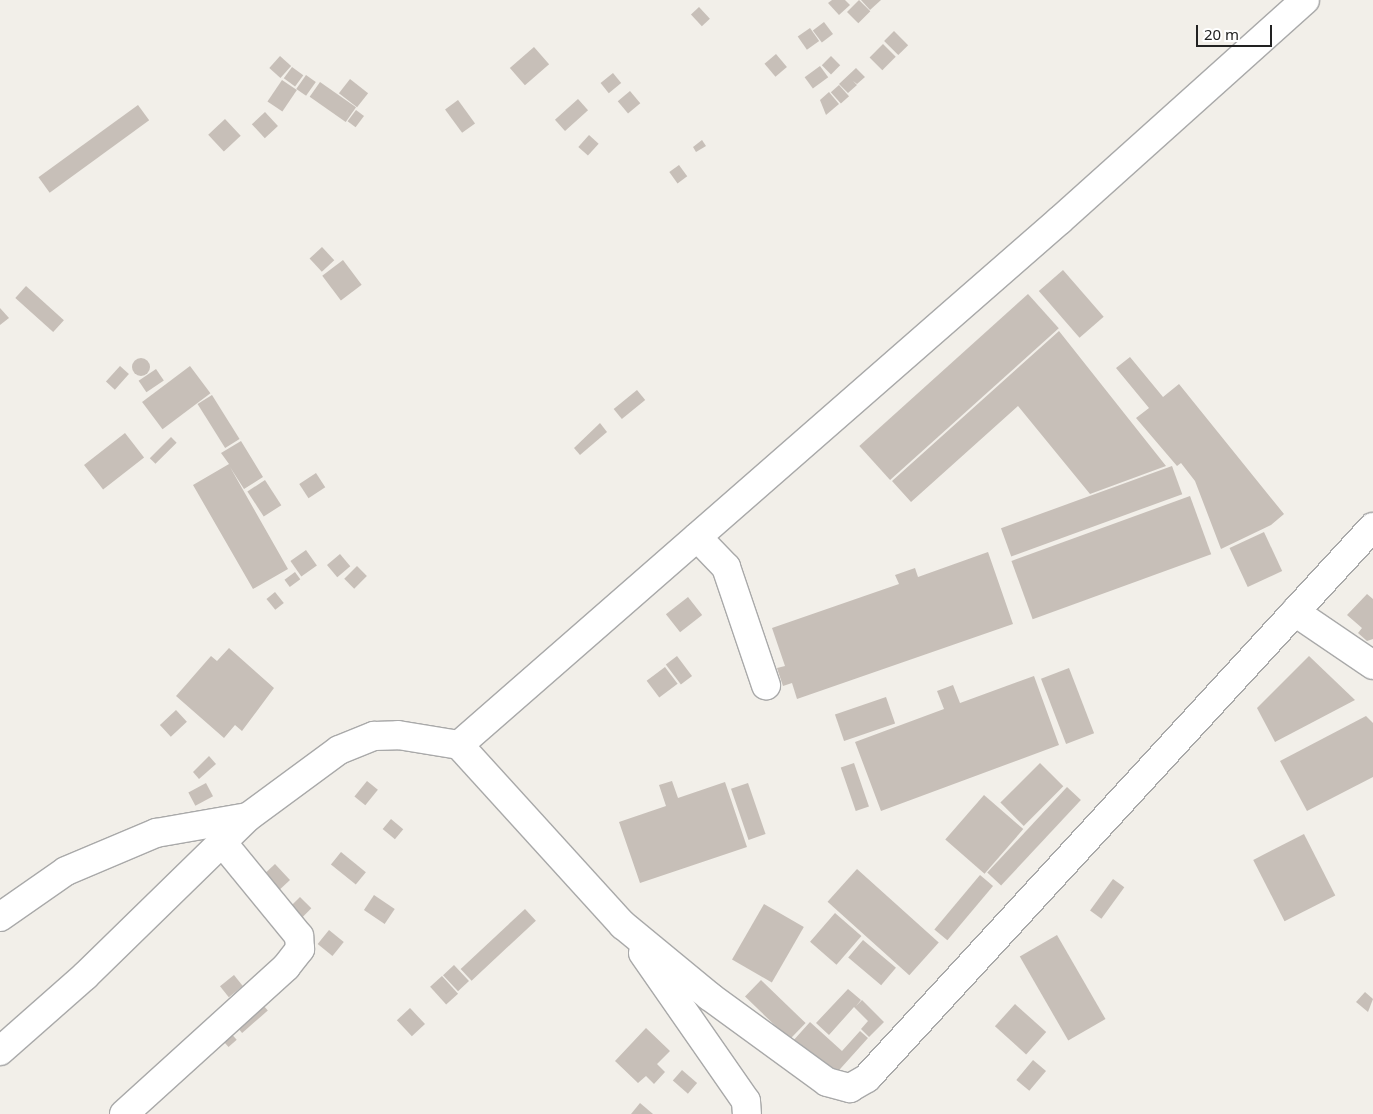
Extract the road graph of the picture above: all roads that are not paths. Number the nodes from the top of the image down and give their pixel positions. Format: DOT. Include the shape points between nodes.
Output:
graph roads {
  1 [pos="1305,0"];
  2 [pos="1373,527"];
  3 [pos="697,537"];
  4 [pos="1295,612"];
  5 [pos="1373,665"];
  6 [pos="766,685"];
  7 [pos="459,745"];
  8 [pos="248,818"];
  9 [pos="222,842"];
  10 [pos="0,917"];
  11 [pos="623,925"];
  12 [pos="0,1051"];
  13 [pos="124,1114"];
  14 [pos="747,1114"];
  1 -- 3 [label="street" via="1060,220"];
  2 -- 4 [label="street"];
  3 -- 6 [label="street" via="726,567"];
  3 -- 7 [label="street"];
  4 -- 5 [label="street"];
  4 -- 11 [label="street" via="867,1078 850,1088 827,1082 710,996"];
  7 -- 8 [label="street" via="374,736 338,750"];
  7 -- 11 [label="street"];
  8 -- 9 [label="street"];
  8 -- 10 [label="street" via="156,833 66,871"];
  9 -- 12 [label="street" via="85,976"];
  9 -- 13 [label="street" via="299,936 300,950 286,967"];
  11 -- 14 [label="street" via="746,1101"];
}
